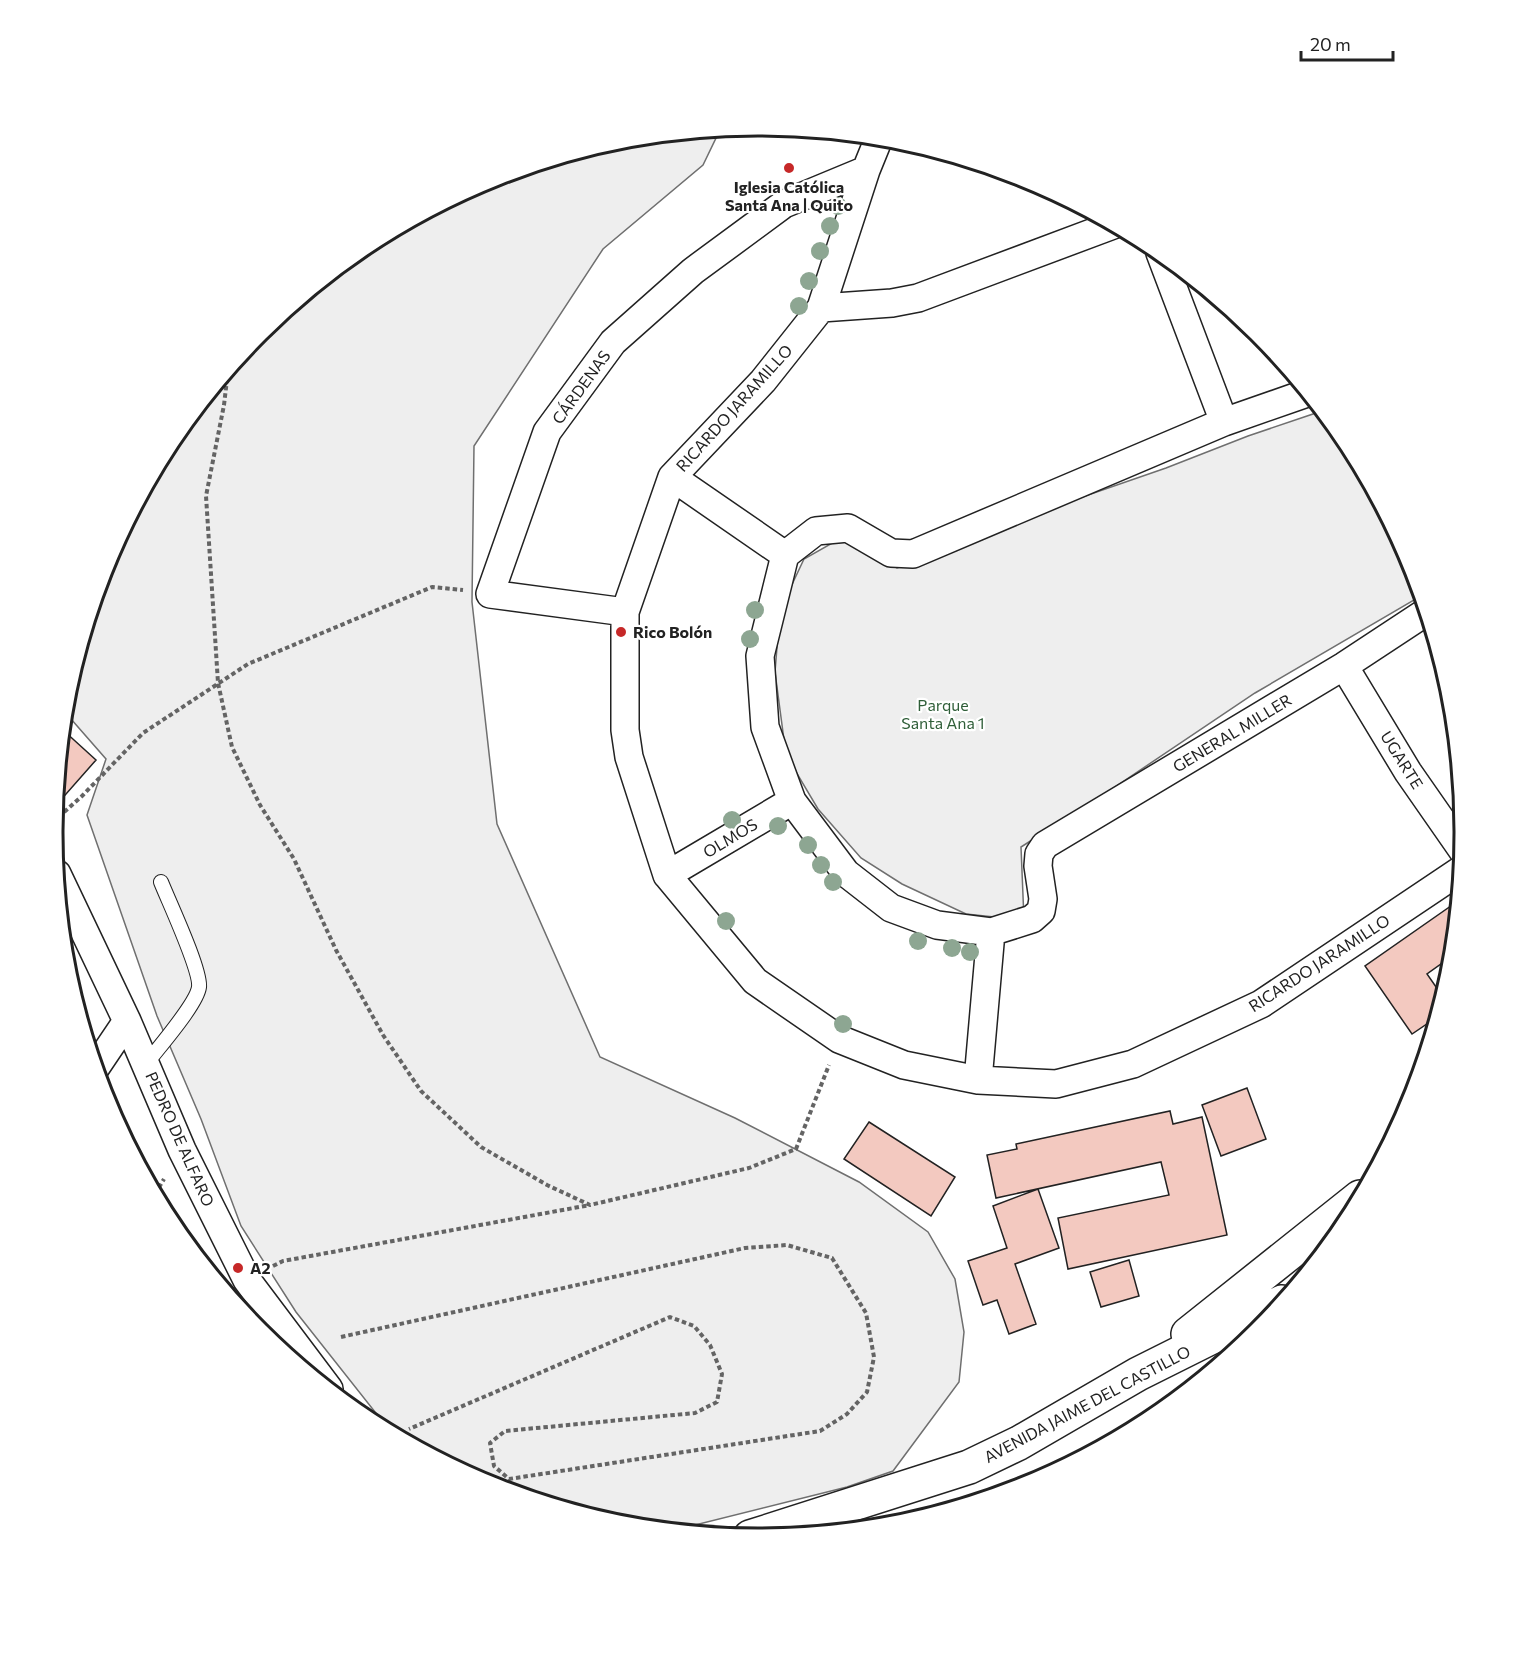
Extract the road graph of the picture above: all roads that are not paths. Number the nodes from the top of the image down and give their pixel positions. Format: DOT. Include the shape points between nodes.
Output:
graph roads {
  1 [pos="875,147"];
  2 [pos="866,170"];
  3 [pos="1103,229"];
  4 [pos="1166,269"];
  5 [pos="822,308"];
  6 [pos="1299,396"];
  7 [pos="1224,422"];
  8 [pos="672,477"];
  9 [pos="785,555"];
  10 [pos="625,612"];
  11 [pos="1419,616"];
  12 [pos="1344,666"];
  13 [pos="792,801"];
  14 [pos="1454,838"];
  15 [pos="667,874"];
  16 [pos="1453,875"];
  17 [pos="161,882"];
  18 [pos="66,892"];
  19 [pos="991,932"];
  20 [pos="127,1021"];
  21 [pos="101,1060"];
  22 [pos="146,1064"];
  23 [pos="978,1080"];
  24 [pos="1340,1213"];
  25 [pos="240,1290"];
  26 [pos="1261,1313"];
  27 [pos="290,1346"];
  28 [pos="1138,1374"];
  29 [pos="781,1527"];
  1 -- 2 [label="street"];
  2 -- 5 [label="street"];
  2 -- 10 [label="street, CÁRDENAS" via="784,204 693,271 613,342 547,432 490,594"];
  3 -- 5 [label="street" via="918,298"];
  4 -- 7 [label="street"];
  5 -- 8 [label="street, RICARDO JARAMILLO" via="763,381"];
  6 -- 7 [label="street"];
  7 -- 9 [label="street" via="913,554 891,554 848,528 816,531"];
  8 -- 9 [label="street"];
  8 -- 10 [label="street, RICARDO JARAMILLO"];
  9 -- 13 [label="street" via="760,656 765,728"];
  10 -- 15 [label="street, RICARDO JARAMILLO" via="625,730 629,757"];
  11 -- 12 [label="street, GENERAL MILLER"];
  12 -- 14 [label="street, UGARTE" via="1408,772"];
  12 -- 19 [label="street, GENERAL MILLER" via="1045,845 1038,866 1041,911 1032,919"];
  13 -- 15 [label="street, OLMOS"];
  13 -- 19 [label="street" via="846,873 891,908 937,925"];
  15 -- 23 [label="street, RICARDO JARAMILLO" via="755,981 839,1039 904,1065"];
  16 -- 23 [label="street, RICARDO JARAMILLO" via="1261,1004 1133,1064 1056,1084"];
  17 -- 22 [label="lane" via="197,970 199,987"];
  18 -- 20 [label="street, PEDRO DE ALFARO"];
  19 -- 23 [label="street"];
  20 -- 21 [label="street"];
  20 -- 22 [label="street, PEDRO DE ALFARO"];
  22 -- 25 [label="street, PEDRO DE ALFARO"];
  24 -- 28 [label="main road"];
  25 -- 27 [label="street, PEDRO DE ALFARO"];
  26 -- 28 [label="main road, AVENIDA JAIME DEL CASTILLO"];
  28 -- 29 [label="main road, AVENIDA JAIME DEL CASTILLO" via="1019,1443 969,1467"];
}
